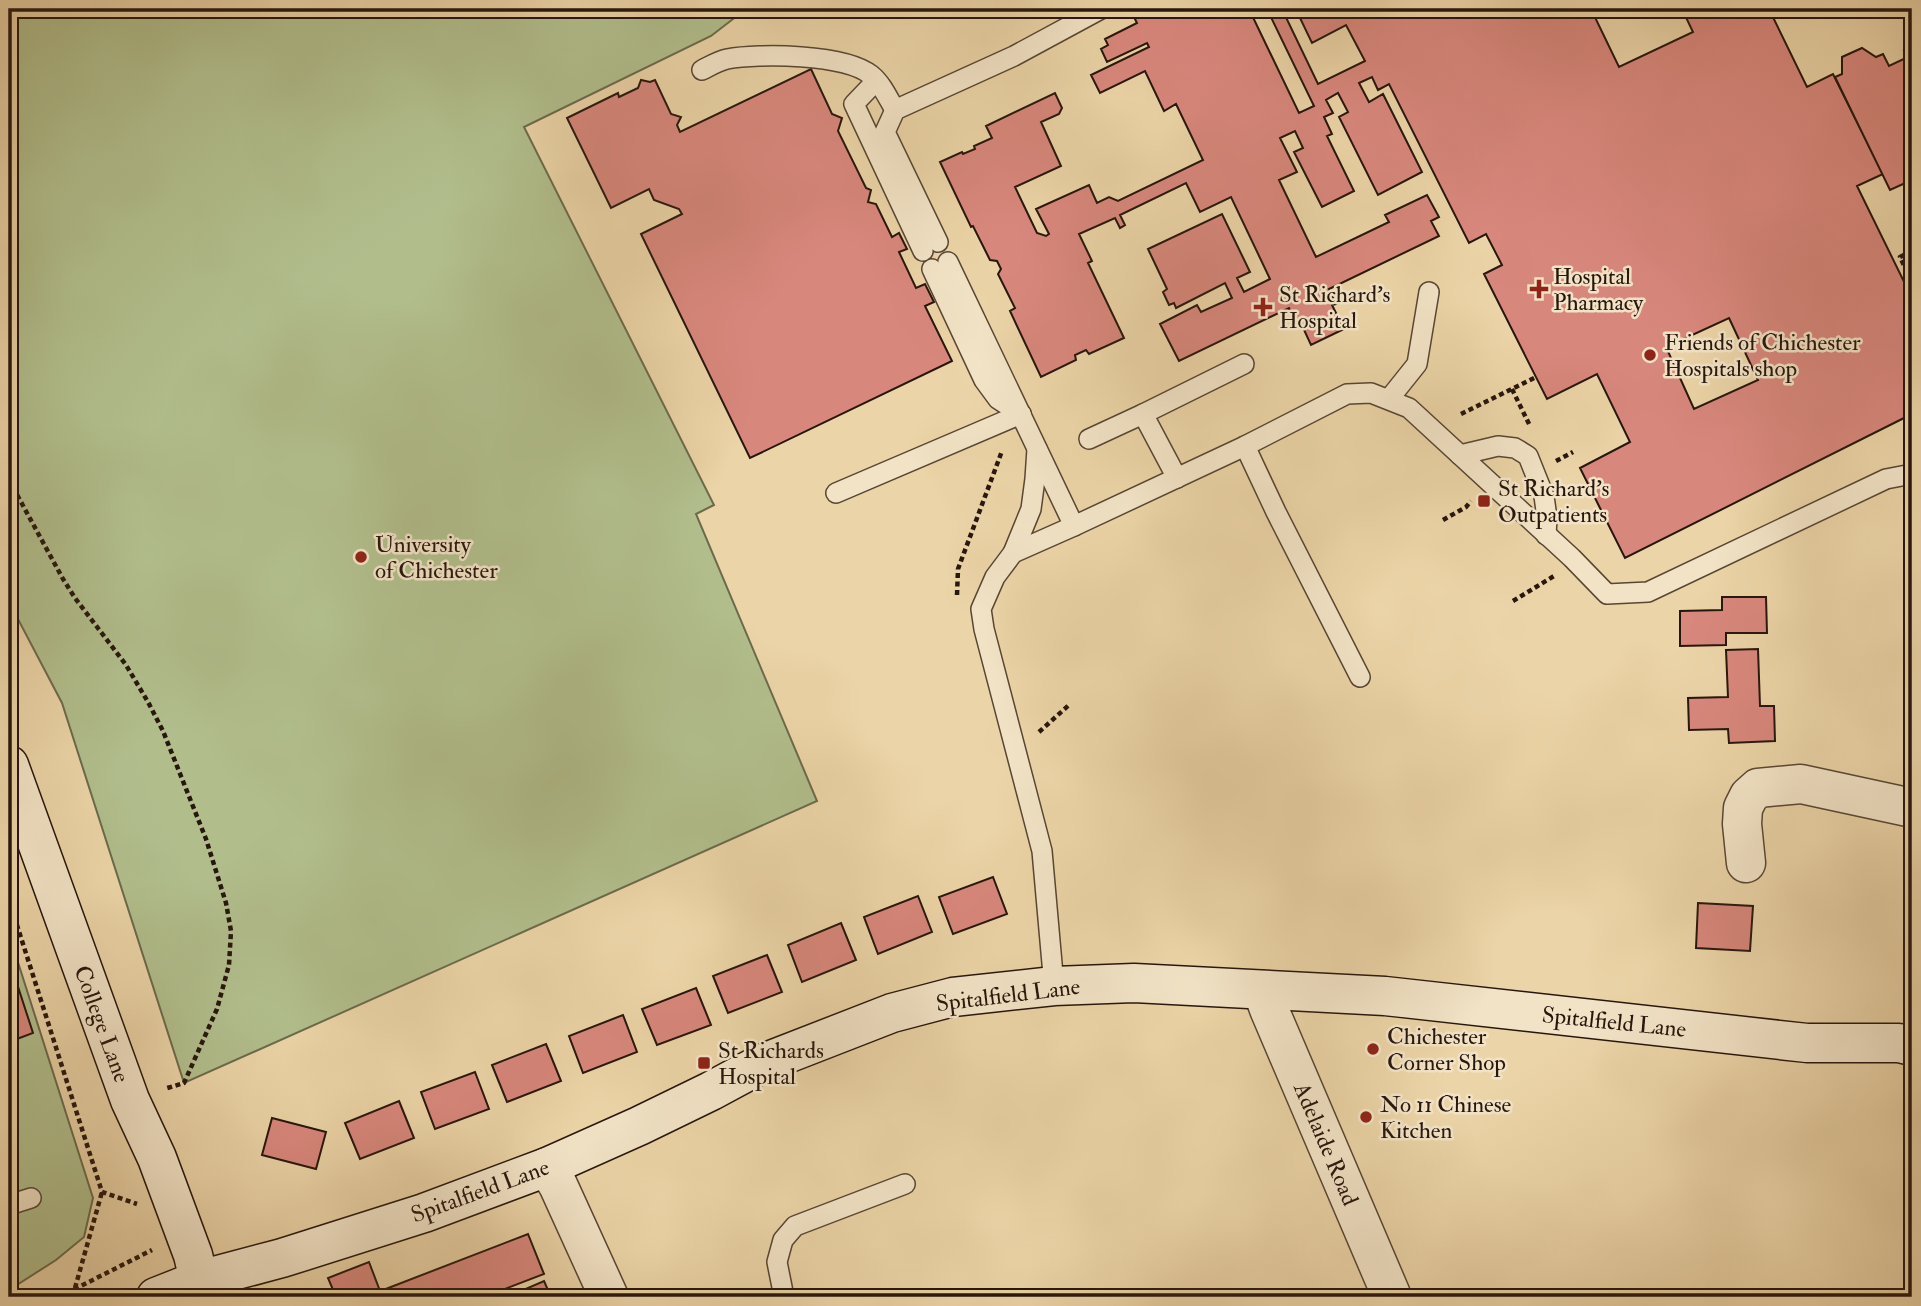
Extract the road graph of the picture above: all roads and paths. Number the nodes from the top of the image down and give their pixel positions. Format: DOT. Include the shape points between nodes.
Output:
graph roads {
  1 [pos="33,9"];
  2 [pos="1101,9"];
  3 [pos="9,19"];
  4 [pos="702,70"];
  5 [pos="876,81"];
  6 [pos="895,110"];
  7 [pos="1912,251"];
  8 [pos="940,266"];
  9 [pos="1912,282"];
  10 [pos="1429,292"];
  11 [pos="1244,363"];
  12 [pos="1536,377"];
  13 [pos="1512,389"];
  14 [pos="1389,399"];
  15 [pos="1021,414"];
  16 [pos="1143,414"];
  17 [pos="1461,414"];
  18 [pos="1530,427"];
  19 [pos="1089,439"];
  20 [pos="1251,443"];
  21 [pos="1005,444"];
  22 [pos="1037,446"];
  23 [pos="1460,455"];
  24 [pos="1912,474"];
  25 [pos="1177,478"];
  26 [pos="9,480"];
  27 [pos="1487,480"];
  28 [pos="836,493"];
  29 [pos="1287,507"];
  30 [pos="1443,520"];
  31 [pos="1074,526"];
  32 [pos="1546,535"];
  33 [pos="1013,553"];
  34 [pos="958,604"];
  35 [pos="1360,677"];
  36 [pos="1069,705"];
  37 [pos="1040,732"];
  38 [pos="9,765"];
  39 [pos="1912,808"];
  40 [pos="1746,863"];
  41 [pos="9,900"];
  42 [pos="1054,986"];
  43 [pos="1262,990"];
  44 [pos="1912,1046"];
  45 [pos="130,1100"];
  46 [pos="547,1167"];
  47 [pos="905,1184"];
  48 [pos="102,1192"];
  49 [pos="32,1198"];
  50 [pos="9,1205"];
  51 [pos="183,1227"];
  52 [pos="199,1280"];
  53 [pos="75,1289"];
  54 [pos="59,1297"];
  55 [pos="156,1297"];
  56 [pos="609,1297"];
  57 [pos="784,1297"];
  58 [pos="1392,1297"];
  1 -- 3 [label="path"];
  2 -- 6 [label="lane" via="1014,56"];
  4 -- 5 [label="lane" via="744,57 817,58 847,64"];
  5 -- 6 [label="lane"];
  5 -- 6 [label="lane" via="853,104 931,247 885,132"];
  7 -- 9 [label="path" via="1900,257"];
  8 -- 15 [label="lane" via="984,380 998,399"];
  10 -- 14 [label="lane" via="1417,364"];
  11 -- 16 [label="lane"];
  12 -- 13 [label="path"];
  13 -- 17 [label="path"];
  13 -- 18 [label="path"];
  14 -- 20 [label="lane" via="1371,393 1347,394"];
  14 -- 23 [label="lane" via="1409,408"];
  15 -- 22 [label="lane"];
  15 -- 28 [label="lane"];
  16 -- 19 [label="lane"];
  16 -- 25 [label="lane"];
  20 -- 25 [label="lane"];
  20 -- 29 [label="lane"];
  20 -- 35 [label="lane" via="1276,512"];
  21 -- 34 [label="path" via="958,569"];
  22 -- 31 [label="lane"];
  22 -- 33 [label="lane" via="1031,509"];
  23 -- 27 [label="lane"];
  23 -- 32 [label="lane" via="1498,446 1528,456 1544,496"];
  24 -- 32 [label="lane" via="1886,479 1648,592 1607,594"];
  25 -- 31 [label="lane"];
  26 -- 45 [label="path" via="63,579 122,659 163,731 206,838 230,920 225,981 184,1083"];
  27 -- 30 [label="path" via="1466,507"];
  27 -- 32 [label="lane"];
  31 -- 33 [label="lane"];
  33 -- 42 [label="lane" via="981,608 1042,851"];
  36 -- 37 [label="path"];
  38 -- 45 [label="main road, College Lane"];
  39 -- 40 [label="main road" via="1801,784 1758,788 1743,808"];
  41 -- 48 [label="path"];
  42 -- 43 [label="main road, Spitalfield Lane" via="1134,983"];
  42 -- 46 [label="main road, Spitalfield Lane" via="953,997 892,1013 761,1064"];
  43 -- 44 [label="main road, Spitalfield Lane" via="1385,996 1807,1043"];
  43 -- 58 [label="main road, Adelaide Road"];
  45 -- 51 [label="main road, College Lane"];
  46 -- 52 [label="main road, Spitalfield Lane" via="424,1213"];
  46 -- 56 [label="main road"];
  47 -- 57 [label="lane" via="794,1226 783,1240 777,1262"];
  48 -- 51 [label="path"];
  48 -- 53 [label="path"];
  49 -- 50 [label="lane"];
  51 -- 52 [label="main road, College Lane"];
  51 -- 53 [label="path"];
  52 -- 55 [label="main road, Spitalfield Lane"];
  53 -- 54 [label="path"];
}
